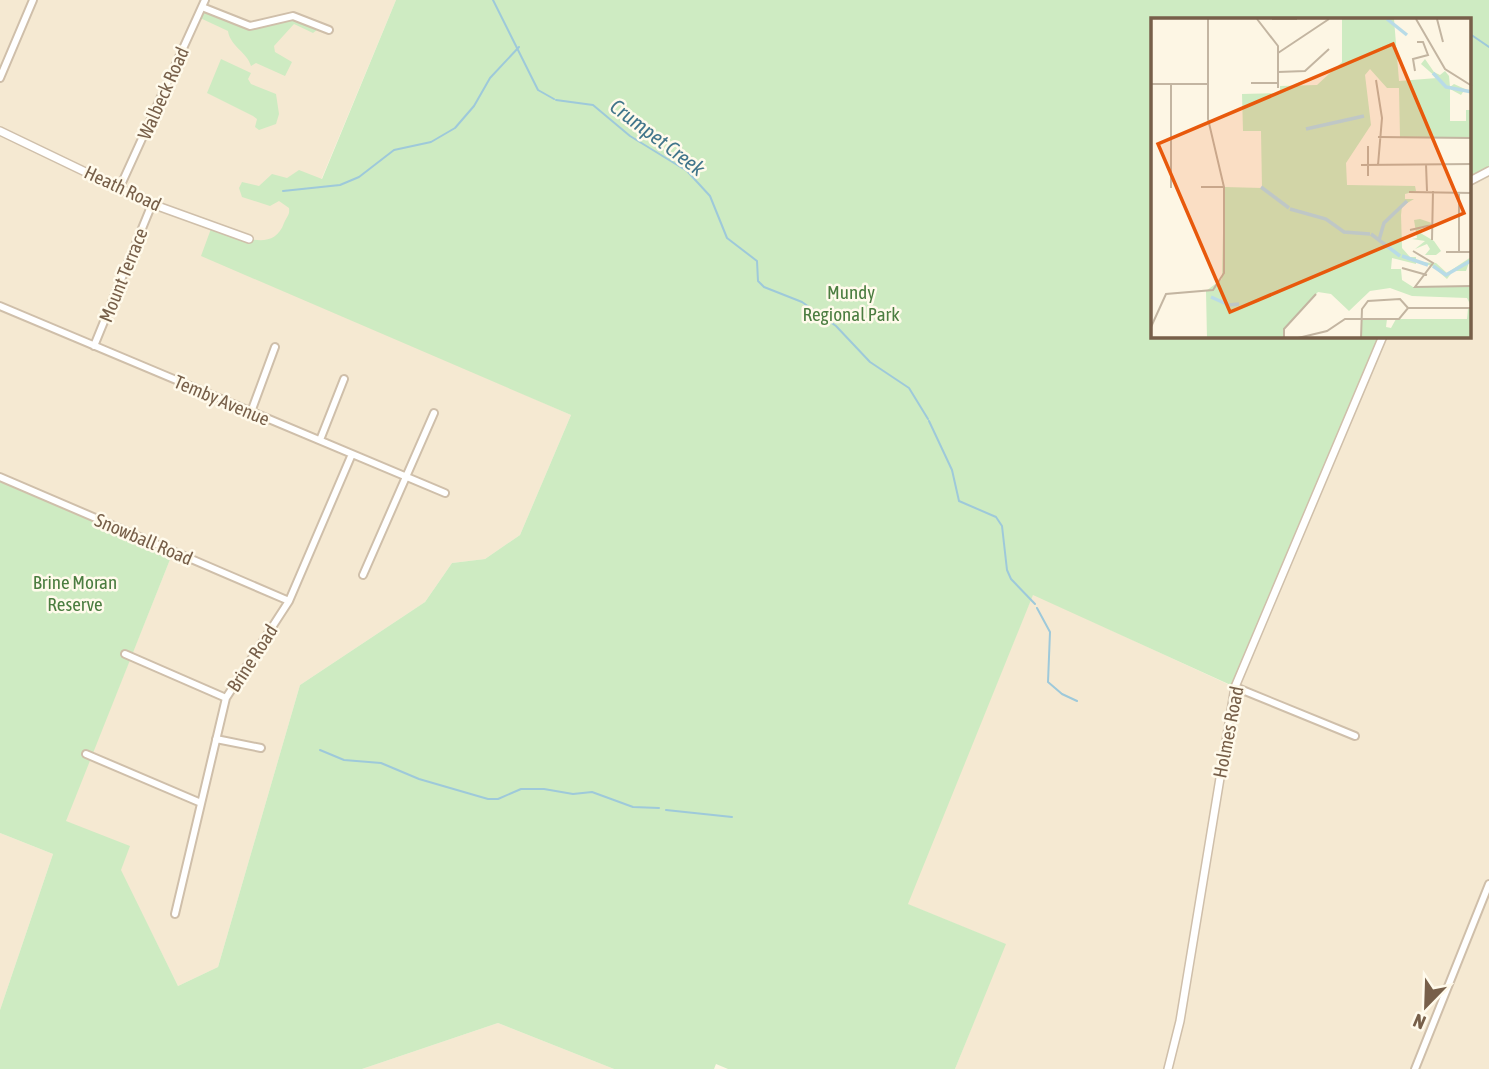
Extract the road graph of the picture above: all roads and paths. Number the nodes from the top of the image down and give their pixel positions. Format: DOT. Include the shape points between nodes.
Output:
graph roads {
  1 [pos="33,0"];
  2 [pos="203,4"];
  3 [pos="329,30"];
  4 [pos="0,78"];
  5 [pos="0,131"];
  6 [pos="1489,172"];
  7 [pos="1472,180"];
  8 [pos="120,187"];
  9 [pos="152,204"];
  10 [pos="249,239"];
  11 [pos="0,306"];
  12 [pos="1382,338"];
  13 [pos="94,346"];
  14 [pos="275,347"];
  15 [pos="344,379"];
  16 [pos="251,412"];
  17 [pos="434,413"];
  18 [pos="320,439"];
  19 [pos="352,454"];
  20 [pos="406,476"];
  21 [pos="0,477"];
  22 [pos="445,494"];
  23 [pos="363,575"];
  24 [pos="289,601"];
  25 [pos="125,654"];
  26 [pos="1235,687"];
  27 [pos="226,698"];
  28 [pos="1355,736"];
  29 [pos="216,739"];
  30 [pos="261,748"];
  31 [pos="86,754"];
  32 [pos="201,803"];
  33 [pos="1489,884"];
  34 [pos="175,914"];
  35 [pos="1168,1069"];
  36 [pos="1415,1069"];
  1 -- 4 [label="street"];
  2 -- 3 [label="street" via="250,26 293,16"];
  2 -- 8 [label="street, Walbeck Road"];
  5 -- 8 [label="street, Heath Road"];
  6 -- 7 [label="street"];
  8 -- 9 [label="street, Heath Road"];
  9 -- 10 [label="street, Heath Road"];
  9 -- 13 [label="street, Mount Terrace"];
  11 -- 13 [label="street, Temby Avenue"];
  12 -- 26 [label="street, Holmes Road"];
  13 -- 16 [label="street, Temby Avenue"];
  14 -- 16 [label="street"];
  15 -- 18 [label="street"];
  16 -- 18 [label="street, Temby Avenue"];
  17 -- 20 [label="street"];
  18 -- 19 [label="street, Temby Avenue"];
  19 -- 20 [label="street, Temby Avenue"];
  19 -- 24 [label="street, Brine Road"];
  20 -- 22 [label="street, Temby Avenue"];
  20 -- 23 [label="street"];
  21 -- 24 [label="street, Snowball Road"];
  24 -- 27 [label="street, Brine Road"];
  25 -- 27 [label="street"];
  26 -- 28 [label="street"];
  26 -- 35 [label="street, Holmes Road" via="1180,1021"];
  27 -- 29 [label="street, Brine Road"];
  29 -- 30 [label="street"];
  29 -- 32 [label="street, Brine Road"];
  31 -- 32 [label="street"];
  32 -- 34 [label="street, Brine Road"];
  33 -- 36 [label="street"];
}
